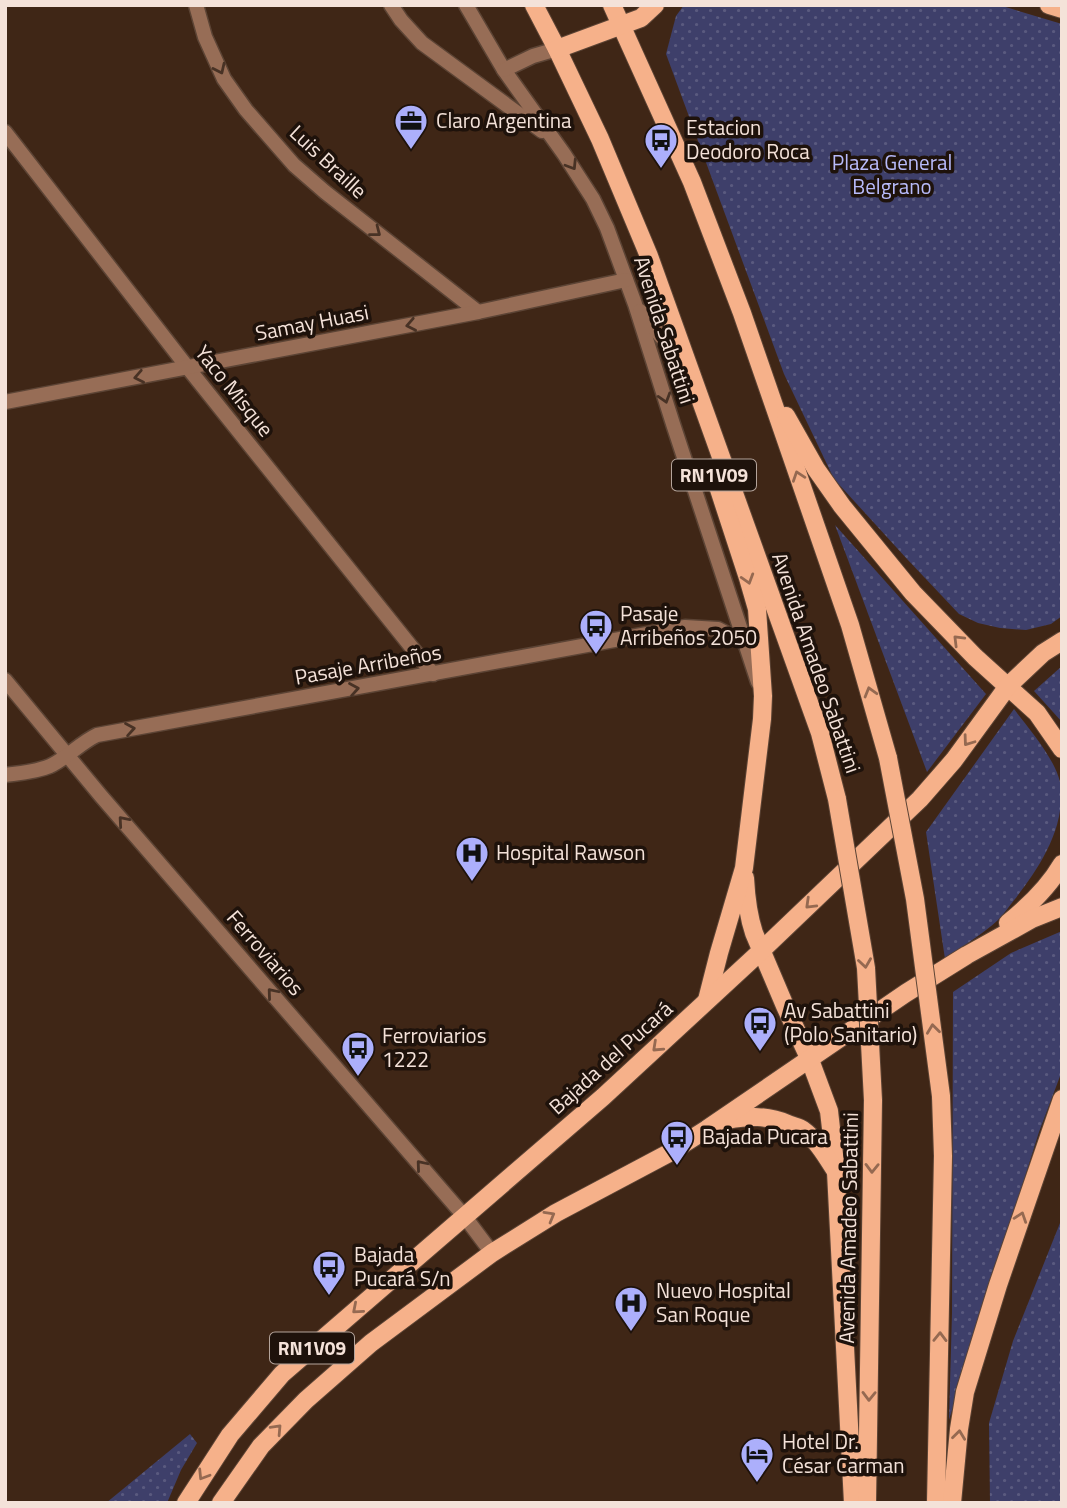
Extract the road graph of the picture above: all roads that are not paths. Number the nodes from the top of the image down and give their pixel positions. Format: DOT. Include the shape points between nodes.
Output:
graph roads {
  1 [pos="196,5"];
  2 [pos="391,5"];
  3 [pos="466,5"];
  4 [pos="534,5"];
  5 [pos="612,5"];
  6 [pos="655,5"];
  7 [pos="1049,5"];
  8 [pos="1062,9"];
  9 [pos="623,26"];
  10 [pos="557,49"];
  11 [pos="504,70"];
  12 [pos="5,132"];
  13 [pos="552,138"];
  14 [pos="649,256"];
  15 [pos="626,280"];
  16 [pos="635,304"];
  17 [pos="478,313"];
  18 [pos="673,351"];
  19 [pos="758,363"];
  20 [pos="188,368"];
  21 [pos="5,402"];
  22 [pos="1062,640"];
  23 [pos="745,643"];
  24 [pos="433,674"];
  25 [pos="5,680"];
  26 [pos="1008,686"];
  27 [pos="763,696"];
  28 [pos="1062,749"];
  29 [pos="68,754"];
  30 [pos="5,775"];
  31 [pos="1062,864"];
  32 [pos="744,868"];
  33 [pos="1062,907"];
  34 [pos="761,951"];
  35 [pos="967,955"];
  36 [pos="707,1000"];
  37 [pos="810,1060"];
  38 [pos="1062,1099"];
  39 [pos="717,1122"];
  40 [pos="836,1172"];
  41 [pos="465,1217"];
  42 [pos="492,1253"];
  43 [pos="186,1503"];
  44 [pos="221,1503"];
  45 [pos="853,1503"];
  46 [pos="867,1503"];
  47 [pos="936,1503"];
  48 [pos="952,1503"];
  1 -- 17 [label="street, Luis Braille, one-way" via="224,79 294,165"];
  2 -- 13 [label="street" via="422,43"];
  3 -- 11 [label="street, Avenida Sabattini"];
  4 -- 10 [label="main road, Avenida Amadeo Sabattini / RN1V09"];
  5 -- 9 [label="main road, Avenida Amadeo Sabattini"];
  6 -- 9 [label="main road"];
  7 -- 8 [label="main road"];
  9 -- 10 [label="main road"];
  9 -- 19 [label="main road, Avenida Amadeo Sabattini" via="692,182"];
  10 -- 11 [label="street"];
  10 -- 14 [label="main road, Avenida Amadeo Sabattini / RN1V09"];
  11 -- 13 [label="street, Avenida Sabattini"];
  12 -- 20 [label="street, Yaco Misque"];
  13 -- 15 [label="street, Avenida Sabattini, one-way" via="593,199"];
  14 -- 18 [label="main road, RN1V09"];
  14 -- 46 [label="main road, Avenida Amadeo Sabattini, one-way, bridge" via="820,733 837,799 866,968 873,1100"];
  15 -- 16 [label="street, Avenida Sabattini"];
  15 -- 17 [label="street, Samay Huasi"];
  16 -- 18 [label="street"];
  16 -- 23 [label="street, Avenida Sabattini, one-way"];
  17 -- 20 [label="street, Samay Huasi, one-way"];
  18 -- 27 [label="main road, RN1V09, one-way" via="757,609"];
  26 -- 19 [label="main road, one-way" via="913,593 842,506 816,469"];
  47 -- 19 [label="main road, Avenida Amadeo Sabattini, one-way, bridge" via="941,1096 915,899 888,758 850,625"];
  20 -- 21 [label="street, Samay Huasi, one-way"];
  20 -- 24 [label="street, Yaco Misque"];
  22 -- 26 [label="main road, Bajada del Pucará"];
  23 -- 24 [label="street, Pasaje Arribeños" via="718,629 685,627"];
  23 -- 27 [label="street, Avenida Sabattini"];
  29 -- 24 [label="street, Pasaje Arribeños, one-way" via="97,735"];
  25 -- 29 [label="street, Ferroviarios"];
  26 -- 28 [label="main road" via="1037,713"];
  26 -- 34 [label="main road, Bajada del Pucará, one-way" via="936,782"];
  27 -- 32 [label="main road, RN1V09"];
  29 -- 30 [label="street, Pasaje Arribeños" via="40,770"];
  41 -- 29 [label="street, Ferroviarios, one-way"];
  31 -- 35 [label="main road, RN1V09" via="1024,911"];
  32 -- 34 [label="main road" via="750,921"];
  32 -- 36 [label="main road, RN1V09"];
  33 -- 35 [label="main road"];
  34 -- 36 [label="main road, Bajada del Pucará"];
  34 -- 37 [label="main road"];
  35 -- 37 [label="main road, RN1V09"];
  36 -- 41 [label="main road, Bajada del Pucará / RN1V09, one-way"];
  37 -- 39 [label="main road, RN1V09"];
  37 -- 40 [label="main road" via="829,1111"];
  48 -- 38 [label="main road, one-way" via="965,1392"];
  39 -- 40 [label="main road" via="764,1116 803,1130"];
  42 -- 39 [label="main road, RN1V09, one-way"];
  40 -- 45 [label="main road"];
  41 -- 42 [label="street, Ferroviarios"];
  41 -- 43 [label="main road, Bajada del Pucará / RN1V09, one-way" via="282,1374 230,1435"];
  44 -- 42 [label="main road, RN1V09, one-way" via="261,1446 306,1400 371,1343"];
}
